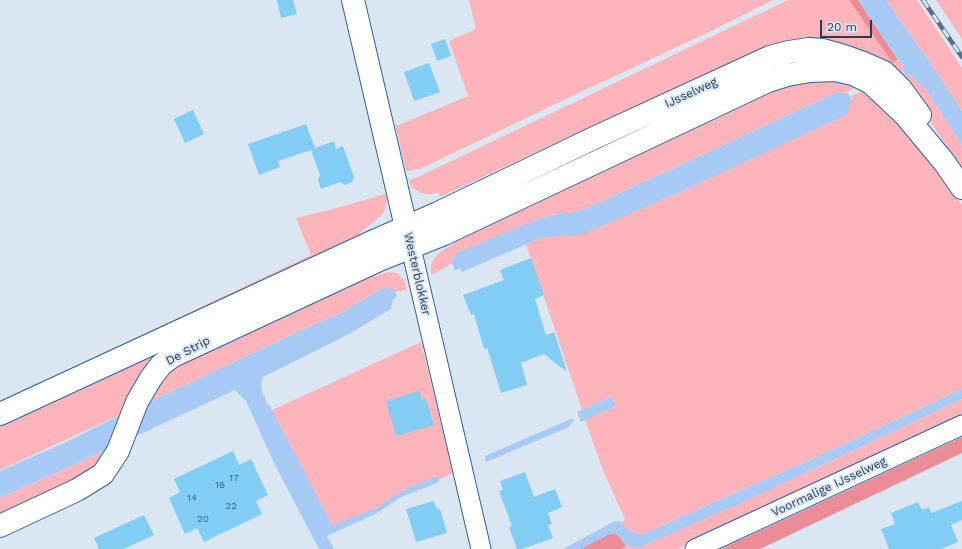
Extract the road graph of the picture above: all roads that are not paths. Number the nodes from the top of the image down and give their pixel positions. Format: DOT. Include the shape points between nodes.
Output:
graph roads {
  1 [pos="353,0"];
  2 [pos="944,162"];
  3 [pos="962,188"];
  4 [pos="406,226"];
  5 [pos="411,248"];
  6 [pos="0,414"];
  7 [pos="962,425"];
  8 [pos="0,526"];
  9 [pos="481,549"];
  10 [pos="695,549"];
  1 -- 4 [label="street, Westerblokker"];
  2 -- 3 [label="street, IJsselweg"];
  2 -- 4 [label="street, IJsselweg" via="920,115 901,89 884,72 823,50 789,52 770,57"];
  2 -- 5 [label="street, IJsselweg" via="905,115 871,83 853,74 835,70 787,74"];
  4 -- 5 [label="street, Westerblokker"];
  4 -- 6 [label="street, De Strip"];
  5 -- 8 [label="street, De Strip" via="379,260 173,356 150,378 137,402 118,451 104,474 78,490"];
  5 -- 9 [label="street, Westerblokker"];
  7 -- 10 [label="street, Voormalige IJsselweg"];
}
